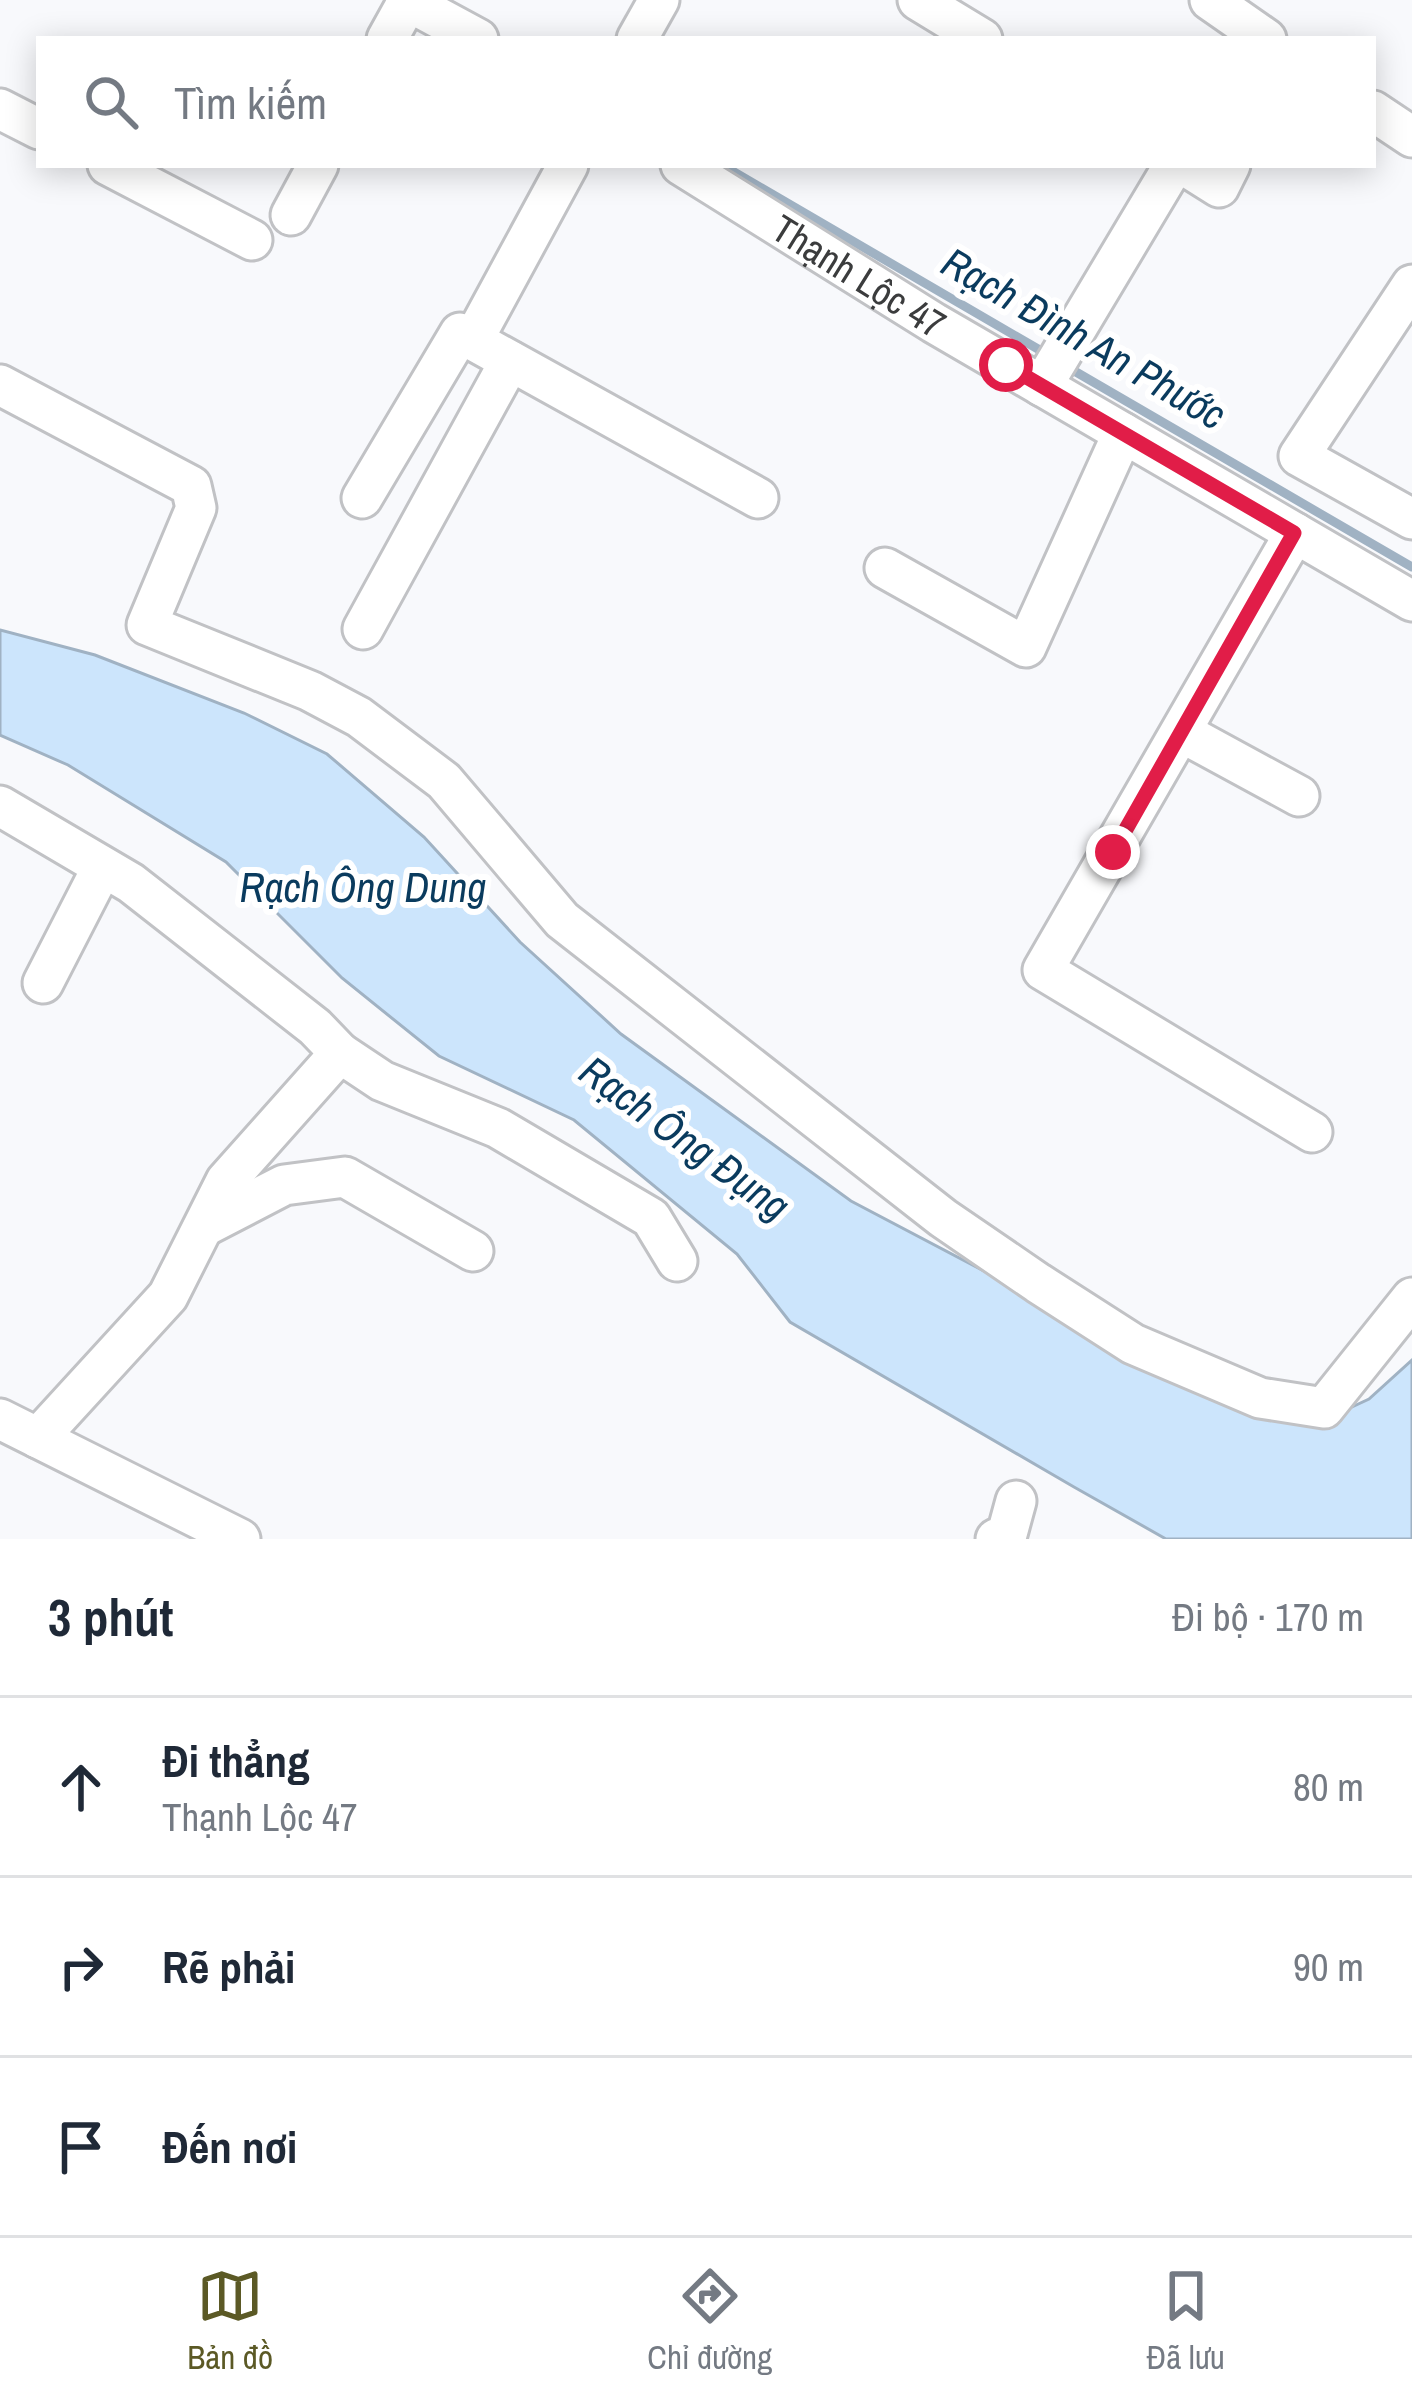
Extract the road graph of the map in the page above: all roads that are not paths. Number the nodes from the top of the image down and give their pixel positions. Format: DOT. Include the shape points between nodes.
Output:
graph roads {
  1 [pos="659,0"];
  2 [pos="918,0"];
  3 [pos="1210,0"];
  4 [pos="407,1"];
  5 [pos="389,36"];
  6 [pos="472,36"];
  7 [pos="640,36"];
  8 [pos="977,36"];
  9 [pos="1262,36"];
  10 [pos="0,109"];
  11 [pos="1376,113"];
  12 [pos="36,127"];
  13 [pos="1412,137"];
  14 [pos="114,168"];
  15 [pos="316,168"];
  16 [pos="566,168"];
  17 [pos="686,168"];
  18 [pos="1172,168"];
  19 [pos="1189,168"];
  20 [pos="1228,168"];
  21 [pos="291,215"];
  22 [pos="252,240"];
  23 [pos="1408,298"];
  24 [pos="473,340"];
  25 [pos="510,361"];
  26 [pos="1051,372"];
  27 [pos="0,385"];
  28 [pos="1123,433"];
  29 [pos="362,498"];
  30 [pos="758,499"];
  31 [pos="1412,519"];
  32 [pos="1294,533"];
  33 [pos="885,568"];
  34 [pos="1412,601"];
  35 [pos="362,629"];
  36 [pos="1183,733"];
  37 [pos="1299,796"];
  38 [pos="0,806"];
  39 [pos="103,868"];
  40 [pos="43,983"];
  41 [pos="340,1053"];
  42 [pos="1312,1132"];
  43 [pos="206,1226"];
  44 [pos="473,1252"];
  45 [pos="676,1262"];
  46 [pos="1412,1298"];
  47 [pos="0,1419"];
  48 [pos="38,1438"];
  49 [pos="1016,1501"];
  50 [pos="194,1529"];
  51 [pos="240,1539"];
  52 [pos="996,1539"];
  1 -- 7 [label="street"];
  2 -- 8 [label="street"];
  3 -- 9 [label="street"];
  4 -- 5 [label="street"];
  4 -- 6 [label="street"];
  10 -- 12 [label="street"];
  11 -- 13 [label="street"];
  14 -- 22 [label="street"];
  15 -- 21 [label="street"];
  16 -- 24 [label="street"];
  17 -- 26 [label="street, Thạnh Lộc 47"];
  18 -- 26 [label="street"];
  19 -- 20 [label="street" via="1219,187"];
  23 -- 31 [label="street" via="1299,456"];
  24 -- 25 [label="street"];
  24 -- 29 [label="street" via="460,334"];
  25 -- 30 [label="street"];
  25 -- 35 [label="street"];
  26 -- 28 [label="street, Thạnh Lộc 47"];
  27 -- 46 [label="street" via="191,486 196,508 147,625 359,717 444,781 562,920 943,1218 1133,1344 1260,1398 1324,1408"];
  28 -- 32 [label="street, Thạnh Lộc 47"];
  28 -- 33 [label="street" via="1026,647"];
  32 -- 34 [label="street, Thạnh Lộc 47"];
  32 -- 36 [label="street"];
  36 -- 37 [label="street"];
  36 -- 42 [label="street" via="1043,970"];
  38 -- 39 [label="street"];
  39 -- 40 [label="street"];
  39 -- 41 [label="street" via="168,911"];
  41 -- 43 [label="street" via="226,1181"];
  41 -- 45 [label="street" via="382,1081 498,1128 650,1218"];
  43 -- 44 [label="street" via="284,1186 345,1177"];
  43 -- 48 [label="street" via="168,1296"];
  47 -- 48 [label="street"];
  48 -- 50 [label="street"];
  49 -- 52 [label="street" via="1006,1534"];
  50 -- 51 [label="street"];
}
